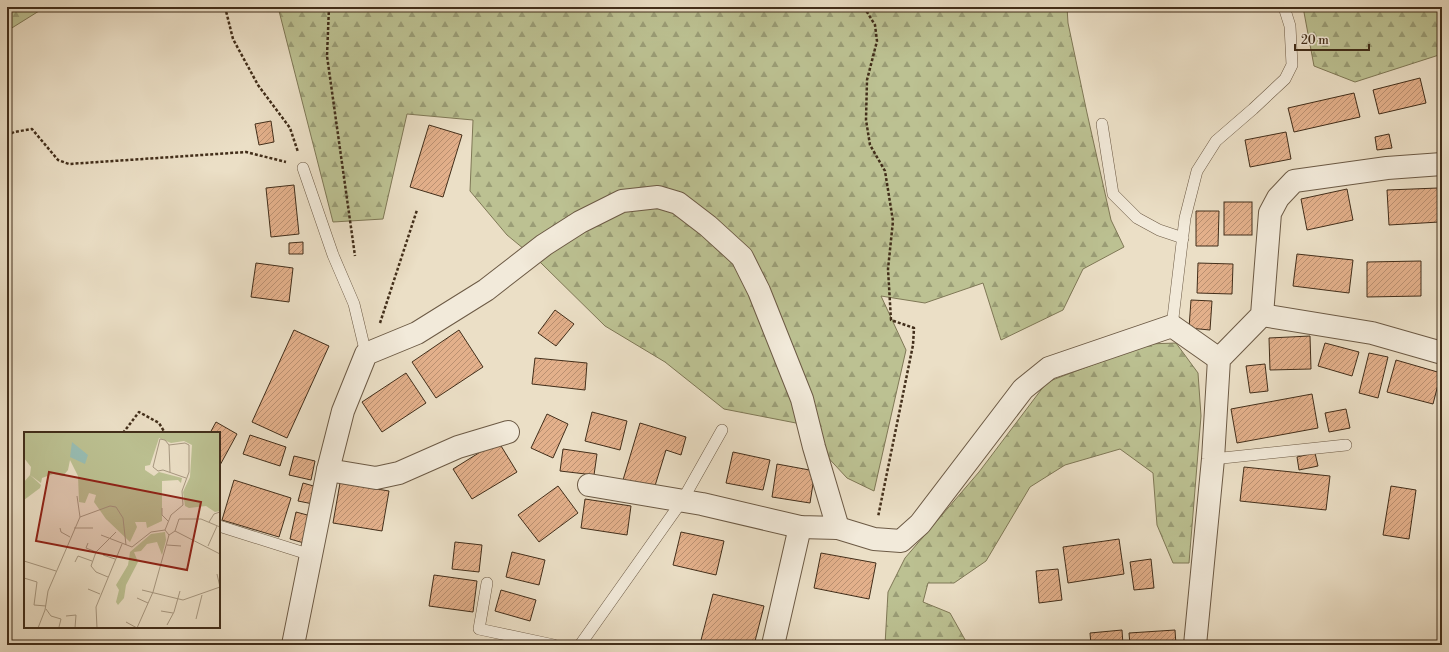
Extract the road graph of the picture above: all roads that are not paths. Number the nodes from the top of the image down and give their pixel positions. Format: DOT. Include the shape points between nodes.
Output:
graph roads {
  1 [pos="1284,7"];
  2 [pos="1102,124"];
  3 [pos="1442,164"];
  4 [pos="303,168"];
  5 [pos="1183,238"];
  6 [pos="1262,315"];
  7 [pos="1172,326"];
  8 [pos="1442,353"];
  9 [pos="366,354"];
  10 [pos="1219,359"];
  11 [pos="722,430"];
  12 [pos="508,432"];
  13 [pos="1346,445"];
  14 [pos="1213,459"];
  15 [pos="328,470"];
  16 [pos="589,485"];
  17 [pos="682,501"];
  18 [pos="220,526"];
  19 [pos="800,527"];
  20 [pos="838,528"];
  21 [pos="311,555"];
  22 [pos="487,583"];
  23 [pos="293,645"];
  24 [pos="554,645"];
  25 [pos="580,645"];
  26 [pos="772,645"];
  27 [pos="1195,645"];
  1 -- 5 [label="lane" via="1290,26 1292,65 1286,79 1216,141 1196,170"];
  2 -- 5 [label="lane" via="1113,194 1137,218 1159,230"];
  3 -- 6 [label="street" via="1387,168 1294,181 1278,198 1270,213"];
  4 -- 9 [label="lane" via="333,255 354,304"];
  5 -- 7 [label="lane"];
  6 -- 8 [label="street" via="1372,334"];
  6 -- 10 [label="street"];
  7 -- 10 [label="street"];
  7 -- 20 [label="street" via="1049,368 1023,389 920,524 901,542 874,539"];
  9 -- 15 [label="street" via="344,411"];
  9 -- 20 [label="street" via="417,333 486,290 544,245 580,222 622,201 658,197 678,203 742,257 759,291 802,399"];
  10 -- 14 [label="street"];
  11 -- 17 [label="lane"];
  12 -- 15 [label="street" via="458,447 399,473 376,478"];
  13 -- 14 [label="lane"];
  14 -- 27 [label="street"];
  15 -- 21 [label="street"];
  16 -- 17 [label="street"];
  17 -- 19 [label="street"];
  17 -- 25 [label="lane"];
  18 -- 21 [label="lane"];
  19 -- 20 [label="street"];
  19 -- 26 [label="street"];
  21 -- 23 [label="street"];
  22 -- 24 [label="lane" via="479,629"];
}
